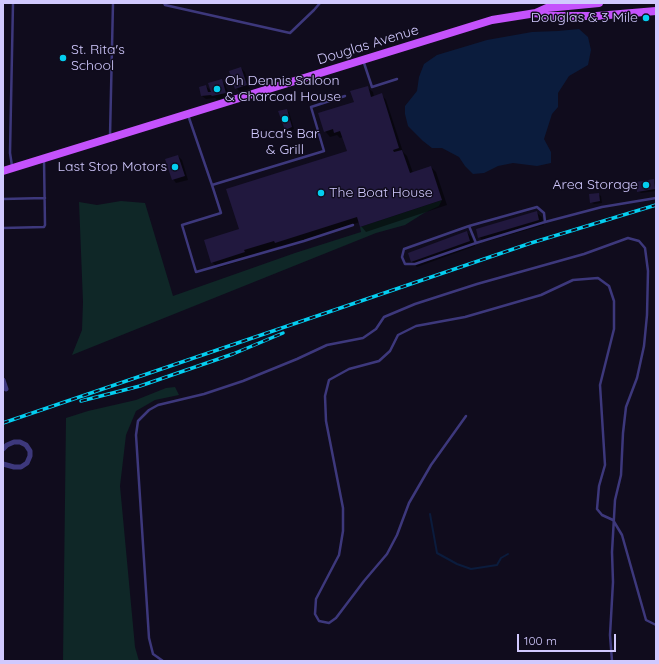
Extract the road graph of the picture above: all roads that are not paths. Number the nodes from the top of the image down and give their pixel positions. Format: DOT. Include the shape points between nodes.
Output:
graph roads {
  1 [pos="13,3"];
  2 [pos="113,3"];
  3 [pos="164,3"];
  4 [pos="320,3"];
  5 [pos="599,3"];
  6 [pos="656,11"];
  7 [pos="536,13"];
  8 [pos="363,60"];
  9 [pos="397,79"];
  10 [pos="346,96"];
  11 [pos="188,114"];
  12 [pos="110,138"];
  13 [pos="44,158"];
  14 [pos="12,168"];
  15 [pos="3,171"];
  16 [pos="212,185"];
  17 [pos="45,198"];
  18 [pos="656,198"];
  19 [pos="3,199"];
  20 [pos="546,222"];
  21 [pos="353,225"];
  22 [pos="469,226"];
  23 [pos="3,228"];
  24 [pos="476,243"];
  25 [pos="3,380"];
  26 [pos="6,388"];
  27 [pos="466,416"];
  28 [pos="3,449"];
  29 [pos="3,464"];
  30 [pos="613,520"];
  31 [pos="656,625"];
  32 [pos="163,661"];
  33 [pos="612,661"];
  1 -- 14 [label="lane" via="10,153"];
  2 -- 12 [label="lane"];
  3 -- 4 [label="lane" via="290,33"];
  5 -- 7 [label="main road, Douglas Avenue" via="547,8"];
  6 -- 7 [label="main road, Douglas Avenue" via="597,16 548,16"];
  7 -- 8 [label="main road, Douglas Avenue" via="492,20"];
  8 -- 9 [label="lane" via="372,86"];
  8 -- 11 [label="main road, Douglas Avenue"];
  10 -- 16 [label="lane" via="311,107 324,151"];
  11 -- 12 [label="main road, Douglas Avenue"];
  11 -- 16 [label="lane"];
  12 -- 13 [label="main road, Douglas Avenue"];
  13 -- 14 [label="main road, Douglas Avenue"];
  13 -- 17 [label="lane"];
  14 -- 15 [label="main road, Douglas Avenue"];
  16 -- 21 [label="lane" via="221,213 182,225 196,272"];
  17 -- 19 [label="lane"];
  17 -- 23 [label="lane" via="44,227"];
  18 -- 20 [label="lane" via="602,207"];
  20 -- 22 [label="lane" via="544,213 537,207"];
  20 -- 24 [label="lane"];
  22 -- 24 [label="lane"];
  22 -- 24 [label="lane" via="404,248 402,257 405,264 415,264"];
  25 -- 26 [label="street"];
  27 -- 30 [label="lane" via="428,471 409,504 397,535 386,554 336,618 329,623 319,621 315,614 316,599 339,555 343,531 342,508 326,421 325,396 329,380 350,369 379,361 390,351 398,335 416,326 465,317 541,295 573,280 598,278 609,286 614,301 614,329 600,385 605,465 599,486 598,509 602,515"];
  28 -- 29 [label="street" via="14,442 20,442 26,445 30,456 27,463 21,467 14,468"];
  30 -- 31 [label="lane" via="622,535 646,620"];
  30 -- 32 [label="lane" via="621,475 626,407 637,378 647,315 646,248 639,241 628,238 584,254 415,304 384,318 376,329 363,338 327,345 243,381 158,405 149,410 138,421 136,435 149,638 153,654"];
  30 -- 33 [label="lane" via="610,635"];
}
